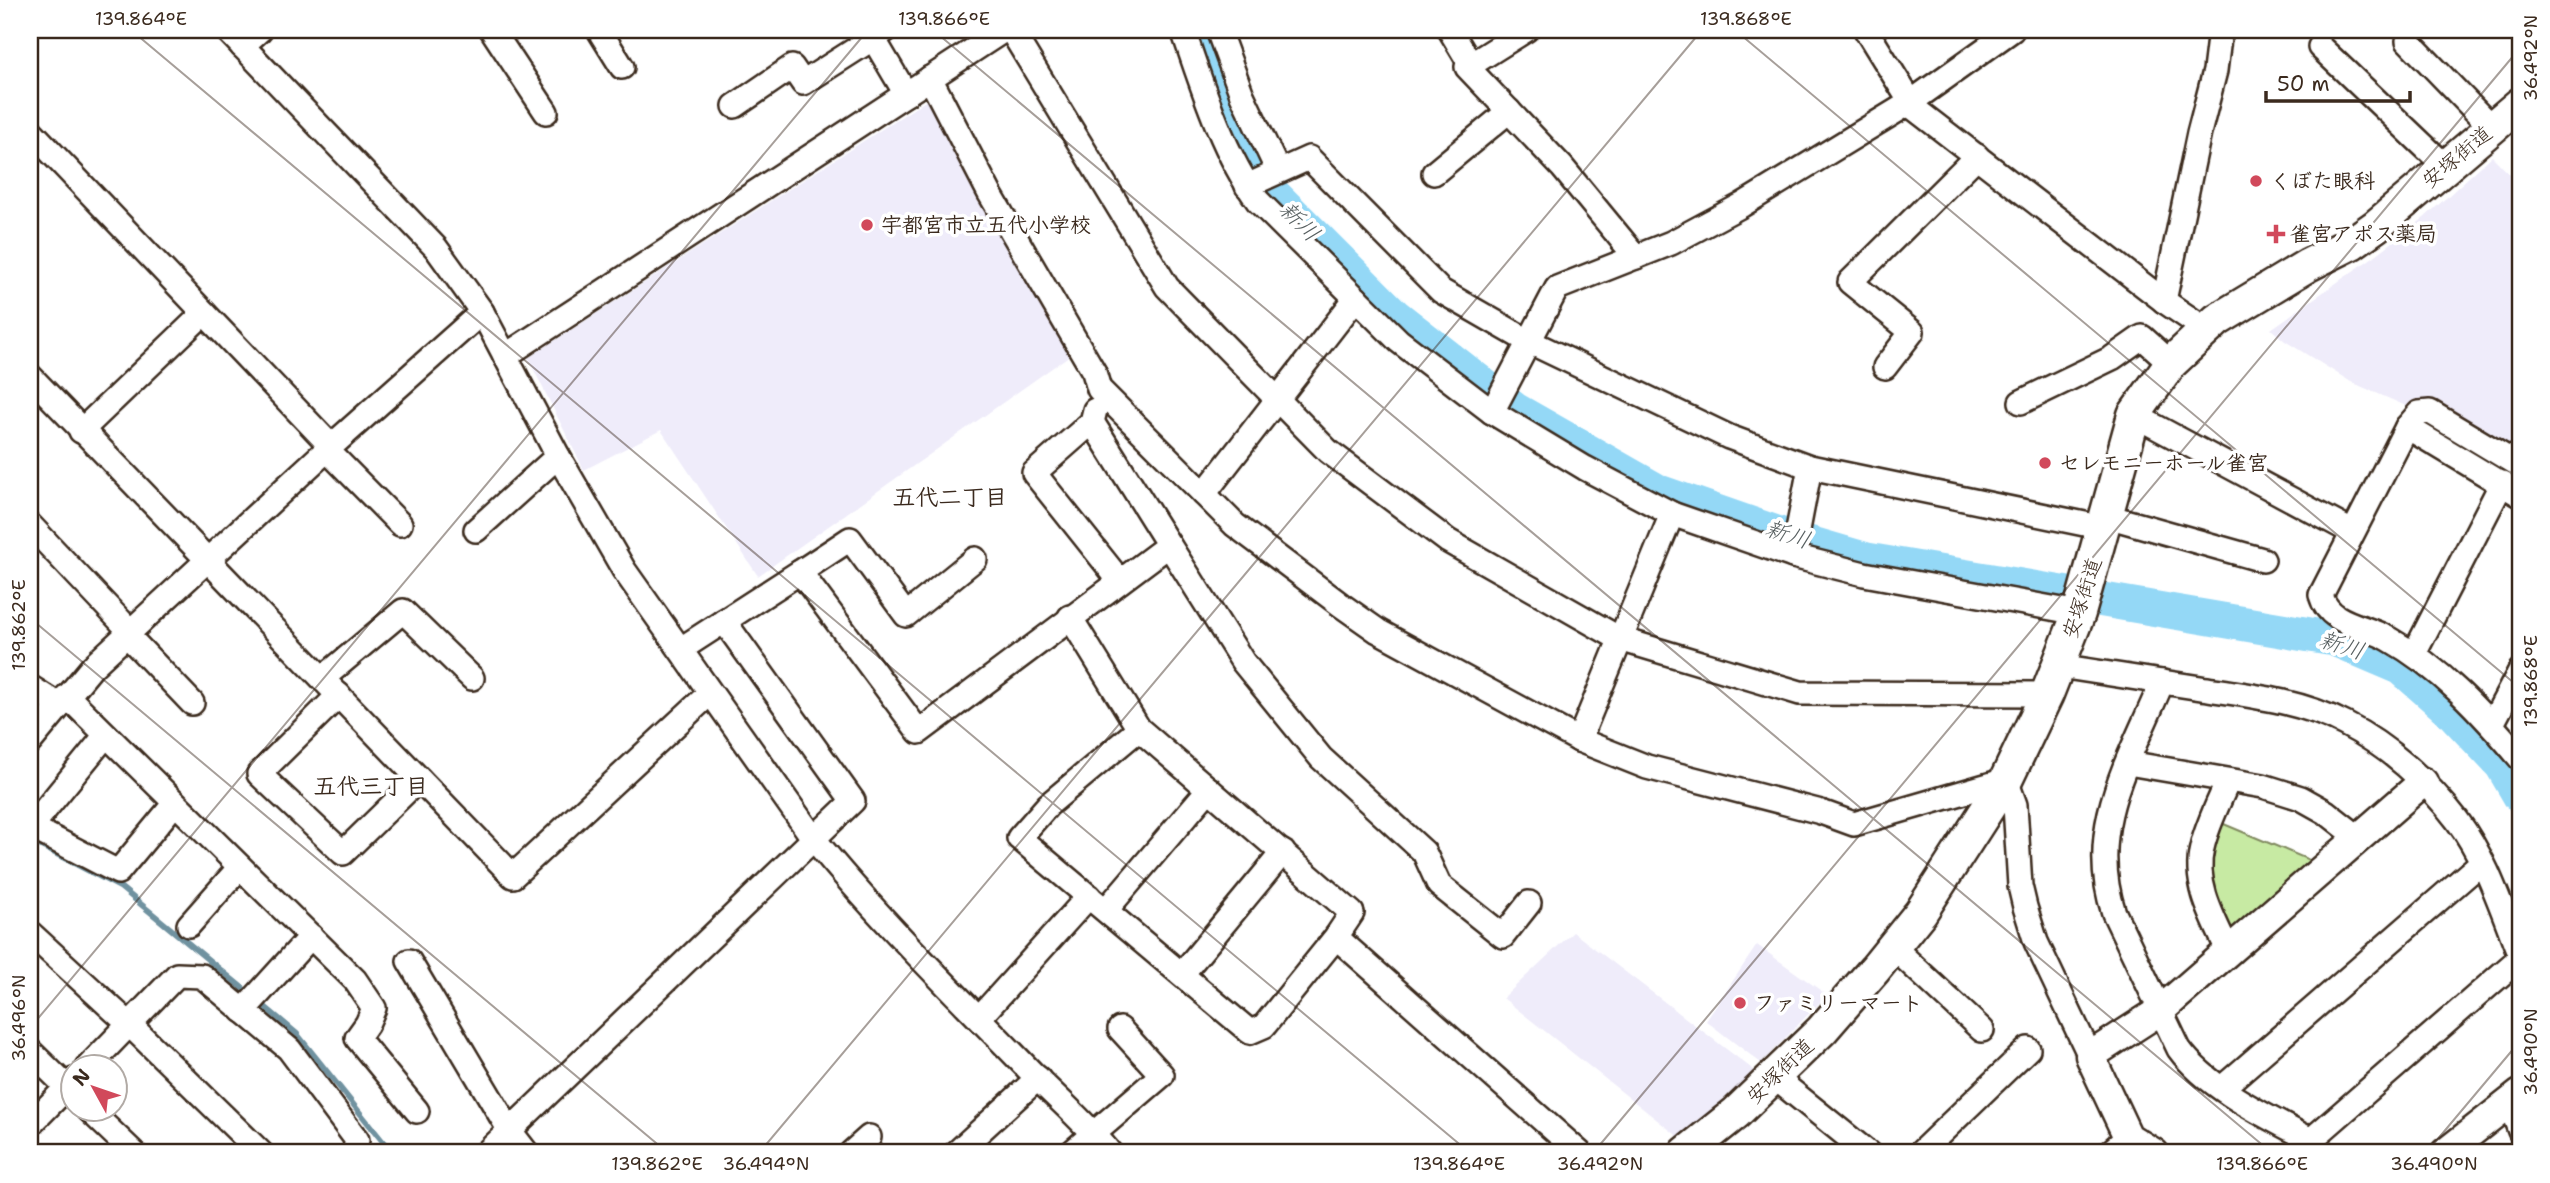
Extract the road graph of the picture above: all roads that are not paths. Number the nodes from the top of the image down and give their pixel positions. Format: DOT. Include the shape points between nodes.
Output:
graph roads {
  1 [pos="260,30"];
  2 [pos="492,30"];
  3 [pos="599,30"];
  4 [pos="1004,30"];
  5 [pos="1011,30"];
  6 [pos="1182,30"];
  7 [pos="1217,30"];
  8 [pos="1450,30"];
  9 [pos="1526,30"];
  10 [pos="1866,30"];
  11 [pos="2012,30"];
  12 [pos="2220,30"];
  13 [pos="880,34"];
  14 [pos="235,38"];
  15 [pos="2407,41"];
  16 [pos="2320,47"];
  17 [pos="1471,65"];
  18 [pos="622,67"];
  19 [pos="930,78"];
  20 [pos="906,94"];
  21 [pos="1911,102"];
  22 [pos="2520,104"];
  23 [pos="735,106"];
  24 [pos="1508,111"];
  25 [pos="546,112"];
  26 [pos="2493,128"];
  27 [pos="30,130"];
  28 [pos="1977,156"];
  29 [pos="2446,167"];
  30 [pos="1434,173"];
  31 [pos="1263,179"];
  32 [pos="1636,257"];
  33 [pos="1356,298"];
  34 [pos="2164,301"];
  35 [pos="482,312"];
  36 [pos="204,313"];
  37 [pos="2205,329"];
  38 [pos="1528,341"];
  39 [pos="505,356"];
  40 [pos="2171,363"];
  41 [pos="1885,367"];
  42 [pos="30,376"];
  43 [pos="1099,389"];
  44 [pos="1277,399"];
  45 [pos="1497,401"];
  46 [pos="2021,402"];
  47 [pos="2134,415"];
  48 [pos="1092,422"];
  49 [pos="2407,427"];
  50 [pos="81,431"];
  51 [pos="327,450"];
  52 [pos="558,456"];
  53 [pos="2520,466"];
  54 [pos="1810,467"];
  55 [pos="2511,489"];
  56 [pos="1204,494"];
  57 [pos="1672,514"];
  58 [pos="2106,522"];
  59 [pos="400,524"];
  60 [pos="30,525"];
  61 [pos="476,530"];
  62 [pos="2353,532"];
  63 [pos="1795,544"];
  64 [pos="1169,545"];
  65 [pos="207,559"];
  66 [pos="975,559"];
  67 [pos="2263,560"];
  68 [pos="800,572"];
  69 [pos="1120,581"];
  70 [pos="2082,601"];
  71 [pos="1070,617"];
  72 [pos="724,621"];
  73 [pos="129,634"];
  74 [pos="1620,639"];
  75 [pos="681,649"];
  76 [pos="2414,654"];
  77 [pos="2520,671"];
  78 [pos="323,678"];
  79 [pos="472,678"];
  80 [pos="2053,680"];
  81 [pos="2162,682"];
  82 [pos="30,687"];
  83 [pos="710,693"];
  84 [pos="339,695"];
  85 [pos="64,701"];
  86 [pos="192,703"];
  87 [pos="2492,724"];
  88 [pos="1139,729"];
  89 [pos="106,736"];
  90 [pos="1579,740"];
  91 [pos="30,741"];
  92 [pos="2520,758"];
  93 [pos="2128,763"];
  94 [pos="419,779"];
  95 [pos="2006,780"];
  96 [pos="2228,781"];
  97 [pos="2423,782"];
  98 [pos="1209,789"];
  99 [pos="175,803"];
  100 [pos="2359,838"];
  101 [pos="814,839"];
  102 [pos="1283,852"];
  103 [pos="2482,862"];
  104 [pos="240,867"];
  105 [pos="1098,903"];
  106 [pos="1529,903"];
  107 [pos="189,925"];
  108 [pos="30,933"];
  109 [pos="311,936"];
  110 [pos="1336,937"];
  111 [pos="1893,947"];
  112 [pos="2229,952"];
  113 [pos="2520,957"];
  114 [pos="409,961"];
  115 [pos="1182,974"];
  116 [pos="2161,1010"];
  117 [pos="243,1011"];
  118 [pos="980,1017"];
  119 [pos="130,1025"];
  120 [pos="1120,1029"];
  121 [pos="1982,1030"];
  122 [pos="2028,1049"];
  123 [pos="30,1051"];
  124 [pos="101,1054"];
  125 [pos="2090,1056"];
  126 [pos="60,1077"];
  127 [pos="1774,1077"];
  128 [pos="1038,1078"];
  129 [pos="2222,1088"];
  130 [pos="60,1097"];
  131 [pos="2515,1098"];
  132 [pos="417,1111"];
  133 [pos="104,1124"];
  134 [pos="30,1125"];
  135 [pos="510,1131"];
  136 [pos="2520,1131"];
  137 [pos="1094,1132"];
  138 [pos="869,1137"];
  139 [pos="2118,1145"];
  140 [pos="134,1153"];
  141 [pos="261,1153"];
  142 [pos="354,1153"];
  143 [pos="486,1153"];
  144 [pos="527,1153"];
  145 [pos="851,1153"];
  146 [pos="956,1153"];
  147 [pos="1071,1153"];
  148 [pos="1110,1153"];
  149 [pos="1580,1153"];
  150 [pos="1686,1153"];
  151 [pos="1868,1153"];
  152 [pos="1920,1153"];
  153 [pos="2154,1153"];
  154 [pos="2445,1153"];
  1 -- 14 [label="street"];
  2 -- 25 [label="street"];
  3 -- 18 [label="street"];
  4 -- 19 [label="street"];
  5 -- 44 [label="street" via="1167,287"];
  6 -- 31 [label="street" via="1205,97"];
  7 -- 31 [label="street" via="1242,95"];
  8 -- 17 [label="street"];
  9 -- 17 [label="street"];
  10 -- 21 [label="street"];
  11 -- 21 [label="street"];
  12 -- 34 [label="street"];
  13 -- 20 [label="street"];
  13 -- 23 [label="street" via="803,83 792,67"];
  14 -- 35 [label="street" via="436,247"];
  15 -- 26 [label="street"];
  16 -- 29 [label="street"];
  17 -- 24 [label="street" via="1467,67"];
  19 -- 20 [label="street"];
  19 -- 43 [label="street" via="990,194 1094,372"];
  20 -- 39 [label="street"];
  21 -- 28 [label="street"];
  21 -- 32 [label="street" via="1742,205"];
  22 -- 26 [label="main road, 安塚街道"];
  24 -- 30 [label="street"];
  24 -- 32 [label="street" via="1562,167"];
  26 -- 29 [label="main road, 安塚街道"];
  27 -- 36 [label="street"];
  28 -- 34 [label="street"];
  28 -- 41 [label="street" via="1850,282 1912,332"];
  29 -- 37 [label="main road, 安塚街道" via="2352,243"];
  31 -- 33 [label="street" via="1258,201"];
  31 -- 38 [label="street" via="1309,158 1441,291"];
  32 -- 38 [label="street" via="1557,288"];
  33 -- 44 [label="street"];
  33 -- 45 [label="street" via="1399,341"];
  34 -- 37 [label="street"];
  35 -- 39 [label="street"];
  35 -- 51 [label="street"];
  36 -- 50 [label="street"];
  36 -- 51 [label="street" via="331,446"];
  37 -- 40 [label="main road, 安塚街道"];
  38 -- 45 [label="street"];
  38 -- 54 [label="street" via="1729,437"];
  39 -- 52 [label="street"];
  40 -- 46 [label="street" via="2142,337 2112,358"];
  40 -- 47 [label="main road, 安塚街道"];
  42 -- 50 [label="street"];
  43 -- 48 [label="street"];
  43 -- 56 [label="street"];
  44 -- 56 [label="street"];
  44 -- 74 [label="street" via="1328,451 1433,530"];
  45 -- 57 [label="street" via="1585,468"];
  47 -- 58 [label="main road, 安塚街道"];
  47 -- 62 [label="street"];
  48 -- 64 [label="street"];
  48 -- 69 [label="street" via="1034,473"];
  49 -- 53 [label="street" via="2419,413 2430,412"];
  49 -- 55 [label="street"];
  49 -- 62 [label="street"];
  50 -- 65 [label="street"];
  51 -- 59 [label="street"];
  51 -- 65 [label="street"];
  52 -- 61 [label="street"];
  52 -- 75 [label="street" via="624,570"];
  54 -- 58 [label="street"];
  54 -- 63 [label="street"];
  55 -- 76 [label="street"];
  56 -- 90 [label="street" via="1235,525 1378,631"];
  57 -- 63 [label="street"];
  57 -- 74 [label="street"];
  58 -- 67 [label="street"];
  58 -- 70 [label="main road, 安塚街道"];
  60 -- 73 [label="street"];
  62 -- 76 [label="street" via="2320,595 2324,607 2336,618 2374,631"];
  63 -- 70 [label="street" via="1864,575"];
  64 -- 69 [label="street"];
  64 -- 106 [label="street" via="1242,662 1321,758 1424,852 1439,885 1503,936"];
  65 -- 73 [label="street"];
  65 -- 78 [label="street"];
  66 -- 68 [label="street" via="906,615 850,539"];
  68 -- 71 [label="street" via="919,732"];
  68 -- 72 [label="street"];
  69 -- 71 [label="street"];
  70 -- 80 [label="main road, 安塚街道"];
  71 -- 88 [label="street"];
  72 -- 75 [label="street"];
  72 -- 101 [label="street" via="853,801"];
  73 -- 85 [label="street" via="93,666"];
  73 -- 86 [label="street"];
  74 -- 80 [label="street" via="1800,693"];
  74 -- 90 [label="street"];
  75 -- 83 [label="street"];
  76 -- 87 [label="street"];
  77 -- 87 [label="street"];
  78 -- 79 [label="street" via="403,611"];
  78 -- 84 [label="street"];
  80 -- 81 [label="street"];
  80 -- 95 [label="main road, 安塚街道"];
  81 -- 93 [label="street"];
  81 -- 97 [label="street" via="2249,695 2320,713 2365,736"];
  82 -- 85 [label="street"];
  83 -- 94 [label="street" via="513,876"];
  83 -- 101 [label="street"];
  84 -- 94 [label="street"];
  84 -- 94 [label="street" via="259,774 343,853"];
  85 -- 89 [label="street"];
  85 -- 91 [label="street"];
  87 -- 92 [label="street"];
  88 -- 98 [label="street"];
  88 -- 105 [label="street" via="1048,805 1019,838"];
  89 -- 99 [label="street"];
  89 -- 99 [label="street" via="31,827 118,872"];
  90 -- 95 [label="street" via="1647,767 1854,824"];
  93 -- 96 [label="street"];
  93 -- 116 [label="street" via="2105,829 2108,893"];
  95 -- 111 [label="main road, 安塚街道" via="1921,912"];
  95 -- 125 [label="street" via="2015,805 2020,886 2029,919"];
  96 -- 100 [label="street" via="2301,798"];
  96 -- 112 [label="street" via="2201,849 2200,876 2206,903"];
  97 -- 100 [label="street"];
  97 -- 103 [label="street" via="2458,821"];
  98 -- 102 [label="street"];
  98 -- 105 [label="street"];
  99 -- 104 [label="street"];
  100 -- 112 [label="street"];
  101 -- 118 [label="street"];
  101 -- 135 [label="street"];
  102 -- 110 [label="street" via="1352,913"];
  102 -- 115 [label="street"];
  103 -- 113 [label="street"];
  103 -- 129 [label="street"];
  104 -- 107 [label="street"];
  104 -- 109 [label="street"];
  105 -- 115 [label="street"];
  105 -- 118 [label="street"];
  108 -- 119 [label="street"];
  109 -- 117 [label="street"];
  109 -- 132 [label="street" via="355,980 374,1008 357,1038"];
  110 -- 115 [label="street" via="1264,1026 1250,1032"];
  110 -- 149 [label="street"];
  111 -- 121 [label="street"];
  111 -- 127 [label="main road, 安塚街道" via="1822,1030"];
  112 -- 116 [label="street"];
  113 -- 129 [label="street" via="2311,1140"];
  114 -- 135 [label="street"];
  116 -- 125 [label="street"];
  116 -- 129 [label="street" via="2187,1060"];
  117 -- 119 [label="street" via="202,976 177,975"];
  117 -- 142 [label="street" via="289,1049 357,1140"];
  118 -- 128 [label="street"];
  119 -- 124 [label="street"];
  119 -- 141 [label="street"];
  120 -- 137 [label="street" via="1162,1075"];
  122 -- 152 [label="street"];
  123 -- 126 [label="street"];
  125 -- 139 [label="street"];
  127 -- 150 [label="main road, 安塚街道"];
  127 -- 151 [label="street"];
  128 -- 137 [label="street"];
  128 -- 146 [label="street"];
  130 -- 134 [label="street"];
  131 -- 136 [label="street"];
  131 -- 154 [label="street"];
  133 -- 140 [label="street"];
  135 -- 143 [label="street"];
  135 -- 144 [label="street"];
  137 -- 147 [label="street"];
  137 -- 148 [label="street"];
  138 -- 145 [label="street"];
  139 -- 153 [label="street"];
}
